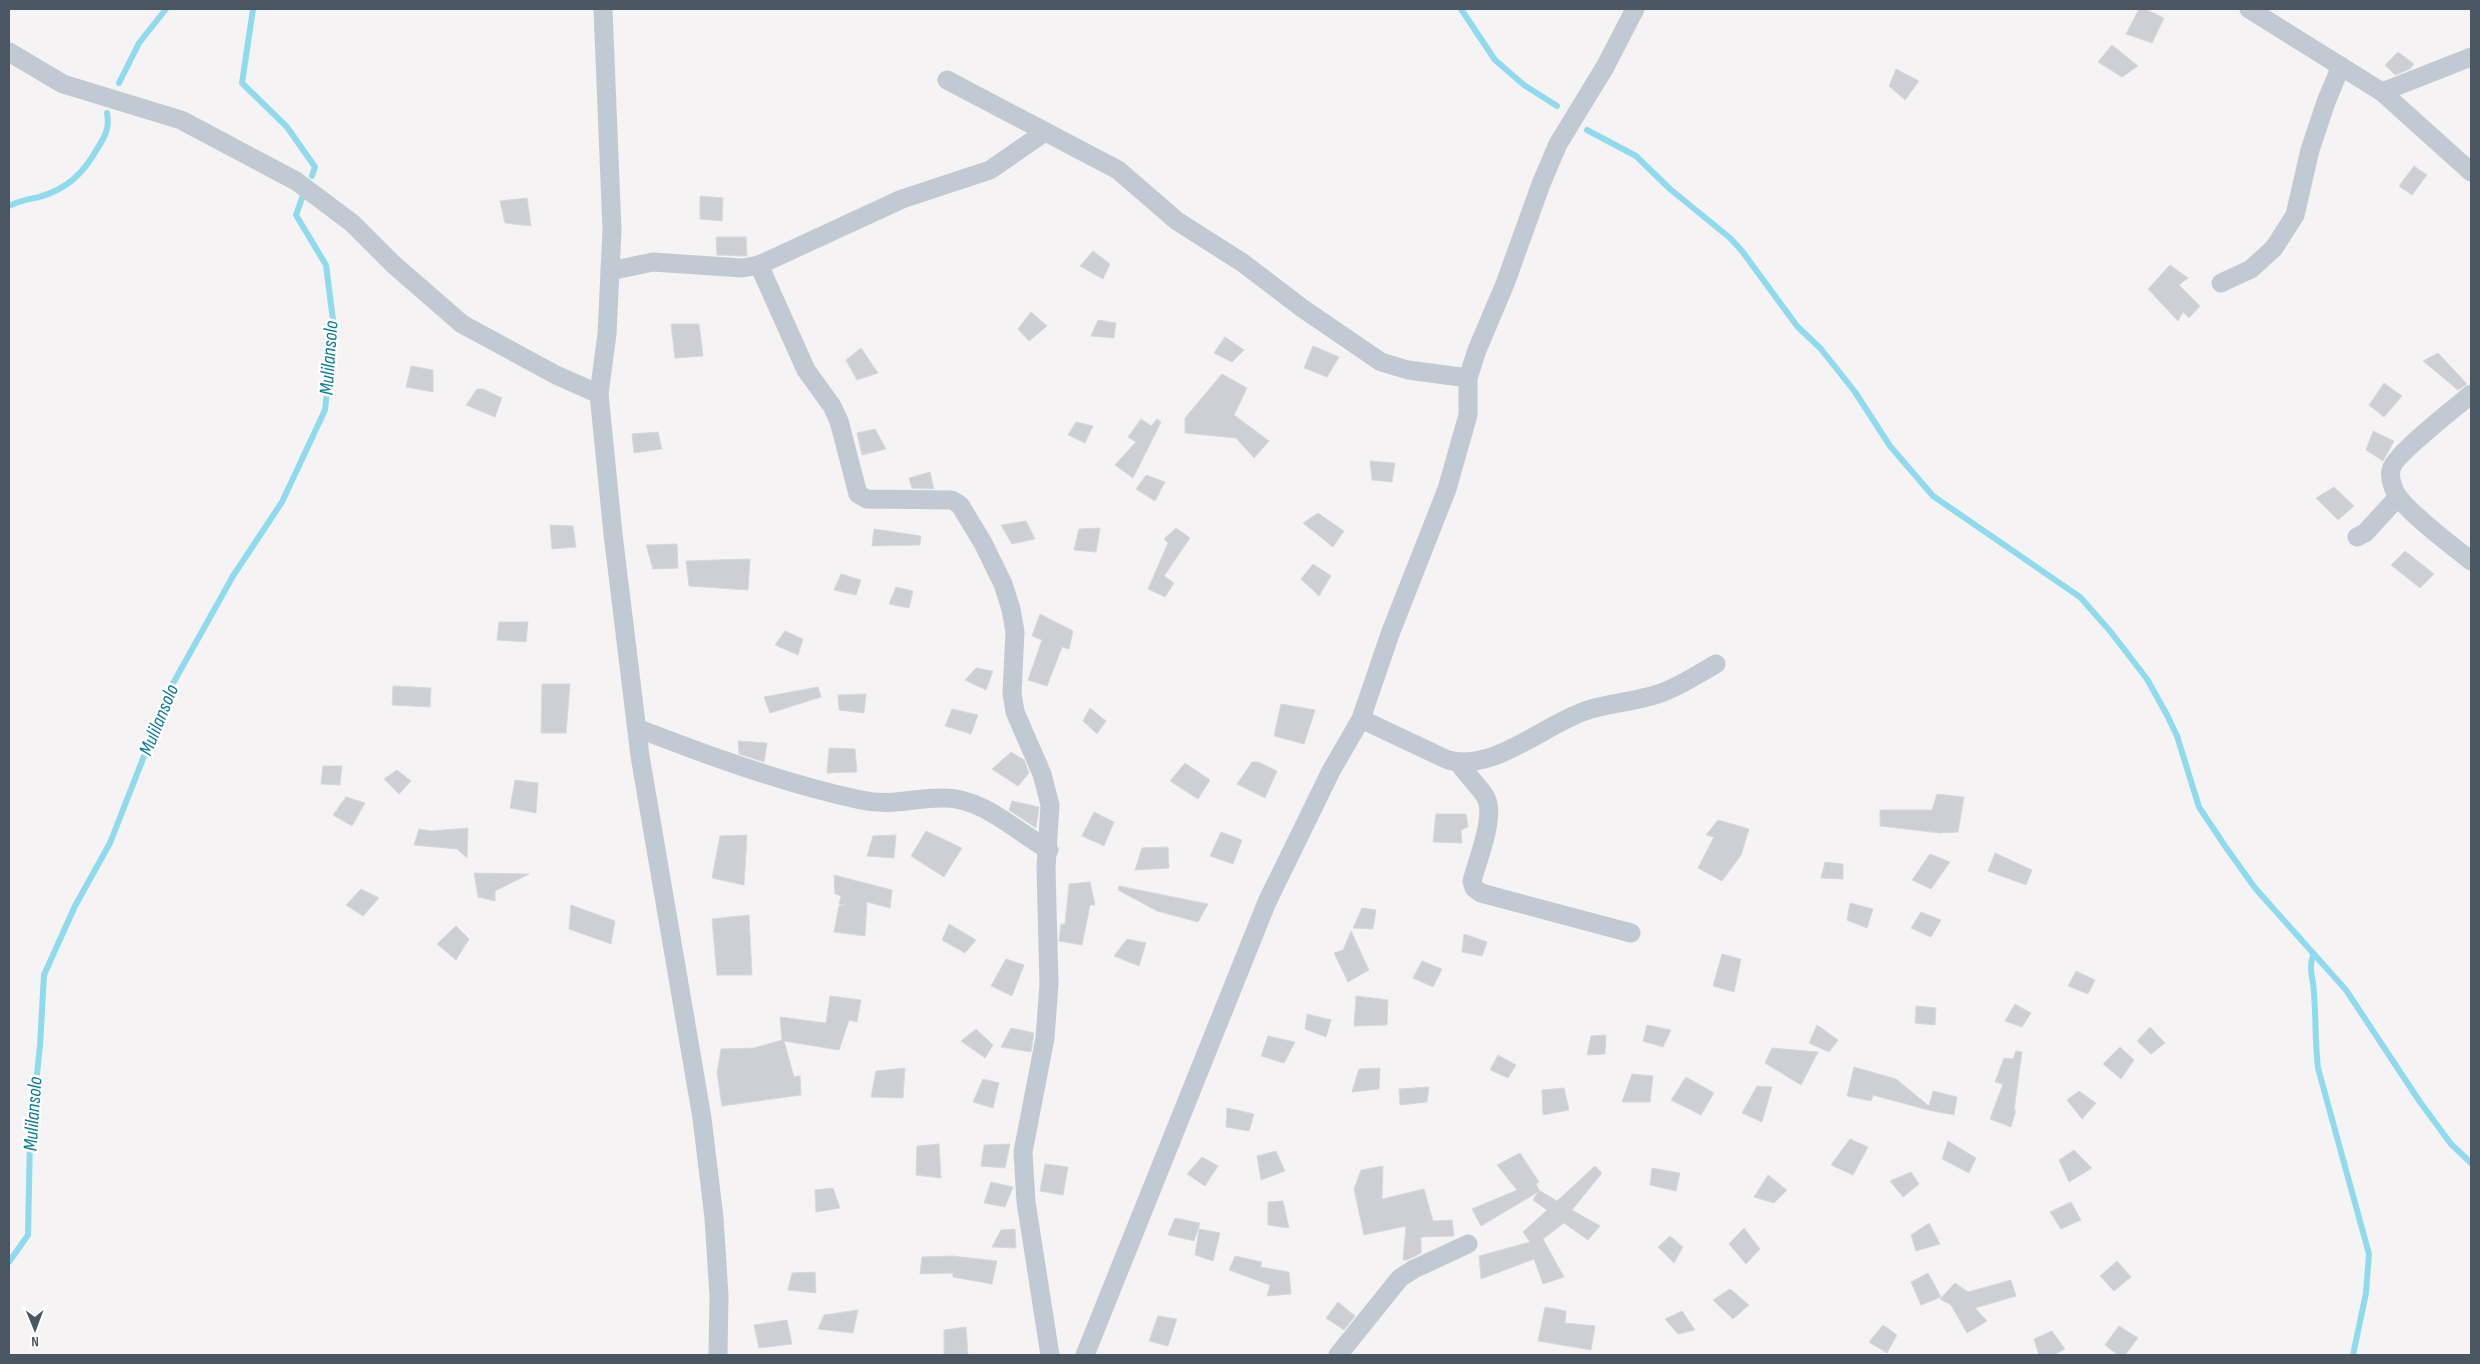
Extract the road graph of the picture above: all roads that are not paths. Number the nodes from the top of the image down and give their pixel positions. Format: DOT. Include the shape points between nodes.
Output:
graph roads {
  1 [pos="603,9"];
  2 [pos="1635,9"];
  3 [pos="2249,9"];
  4 [pos="9,52"];
  5 [pos="2471,57"];
  6 [pos="2341,66"];
  7 [pos="947,80"];
  8 [pos="2382,92"];
  9 [pos="1045,132"];
  10 [pos="2471,172"];
  11 [pos="759,265"];
  12 [pos="610,271"];
  13 [pos="2221,283"];
  14 [pos="1468,378"];
  15 [pos="599,394"];
  16 [pos="2471,394"];
  17 [pos="2398,498"];
  18 [pos="2357,537"];
  19 [pos="2471,562"];
  20 [pos="1716,664"];
  21 [pos="1361,719"];
  22 [pos="637,728"];
  23 [pos="1458,762"];
  24 [pos="1049,850"];
  25 [pos="1631,933"];
  26 [pos="1468,1244"];
  27 [pos="718,1355"];
  28 [pos="1050,1355"];
  29 [pos="1085,1355"];
  30 [pos="1338,1355"];
  1 -- 12 [label="street" via="612,230"];
  2 -- 14 [label="street" via="1605,67 1558,144"];
  3 -- 6 [label="street"];
  4 -- 15 [label="street" via="63,84 181,120 296,181 352,222 462,324 556,375"];
  5 -- 8 [label="street"];
  6 -- 8 [label="street"];
  6 -- 13 [label="street" via="2315,136 2295,215 2274,248 2251,269"];
  7 -- 9 [label="street"];
  8 -- 10 [label="street"];
  9 -- 11 [label="street" via="990,170 902,199"];
  9 -- 14 [label="street" via="1118,170 1177,221 1243,263 1381,362 1408,370"];
  11 -- 12 [label="street" via="733,268 653,262"];
  11 -- 24 [label="street" via="806,370 832,406 858,494 867,500 952,500 960,504 983,543 1011,609 1015,632 1012,693 1015,712 1042,774 1050,805"];
  12 -- 15 [label="street" via="607,334"];
  14 -- 21 [label="street" via="1468,415 1447,489 1390,634"];
  15 -- 22 [label="street"];
  16 -- 17 [label="street" via="2395,460 2390,469"];
  17 -- 18 [label="street" via="2366,532"];
  17 -- 19 [label="street"];
  20 -- 23 [label="street" via="1665,692 1587,710 1503,752 1478,761"];
  21 -- 23 [label="street"];
  21 -- 29 [label="street" via="1267,902"];
  22 -- 24 [label="street" via="736,764 862,800 910,802 945,798 966,802 983,808"];
  22 -- 27 [label="street" via="702,1118 714,1218"];
  23 -- 25 [label="street" via="1486,798 1489,808 1472,880 1474,888 1481,893"];
  24 -- 28 [label="street" via="1046,868 1049,984 1045,1038 1023,1152 1026,1202"];
  26 -- 30 [label="street" via="1414,1268 1400,1278"];
}
